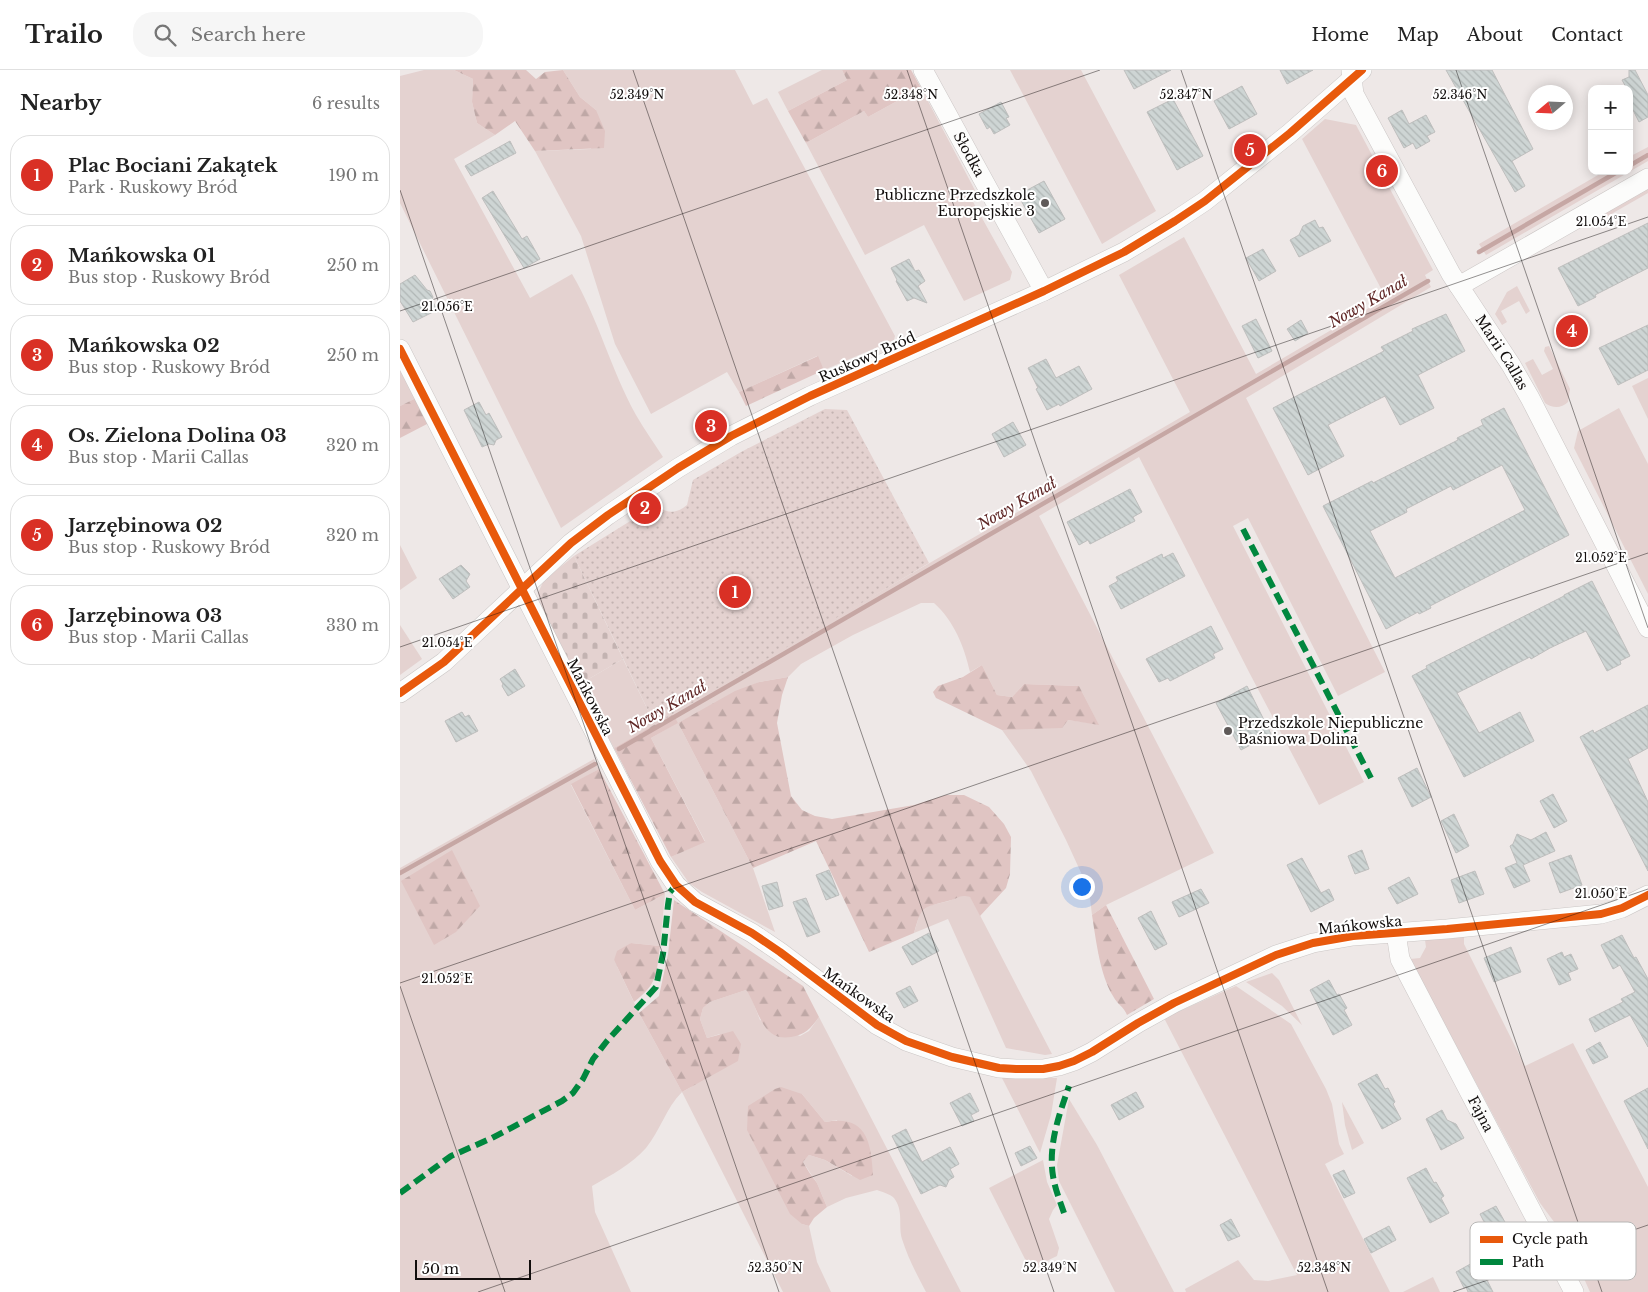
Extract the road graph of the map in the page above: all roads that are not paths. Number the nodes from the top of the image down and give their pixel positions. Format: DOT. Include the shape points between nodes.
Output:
graph roads {
  1 [pos="923,70"];
  2 [pos="1355,73"];
  3 [pos="1648,178"];
  4 [pos="1459,286"];
  5 [pos="1044,291"];
  6 [pos="400,349"];
  7 [pos="522,588"];
  8 [pos="1648,628"];
  9 [pos="400,693"];
  10 [pos="1648,895"];
  11 [pos="1396,933"];
  12 [pos="1537,1222"];
  13 [pos="1568,1280"];
  14 [pos="1574,1292"];
  1 -- 5 [label="street, Słodka"];
  2 -- 4 [label="street, Marii Callas" via="1354,94"];
  2 -- 5 [label="street, Ruskowy Bród" via="1257,161 1176,221 1124,252"];
  3 -- 4 [label="street"];
  4 -- 8 [label="street, Marii Callas" via="1530,398"];
  5 -- 7 [label="street, Ruskowy Bród" via="824,390 731,436 608,515 571,543"];
  6 -- 7 [label="street, Mańkowska"];
  7 -- 9 [label="street, Ruskowy Bród" via="444,662"];
  7 -- 11 [label="street, Mańkowska" via="656,852 676,885 695,902 752,932 877,1025 924,1048 999,1068 1028,1070 1058,1066 1092,1052 1157,1012 1276,955 1332,939"];
  10 -- 11 [label="street, Mańkowska" via="1622,908 1594,915"];
  11 -- 12 [label="street, Fajna" via="1400,959"];
  13 -- 14 [label="street, Fajna"];
}
